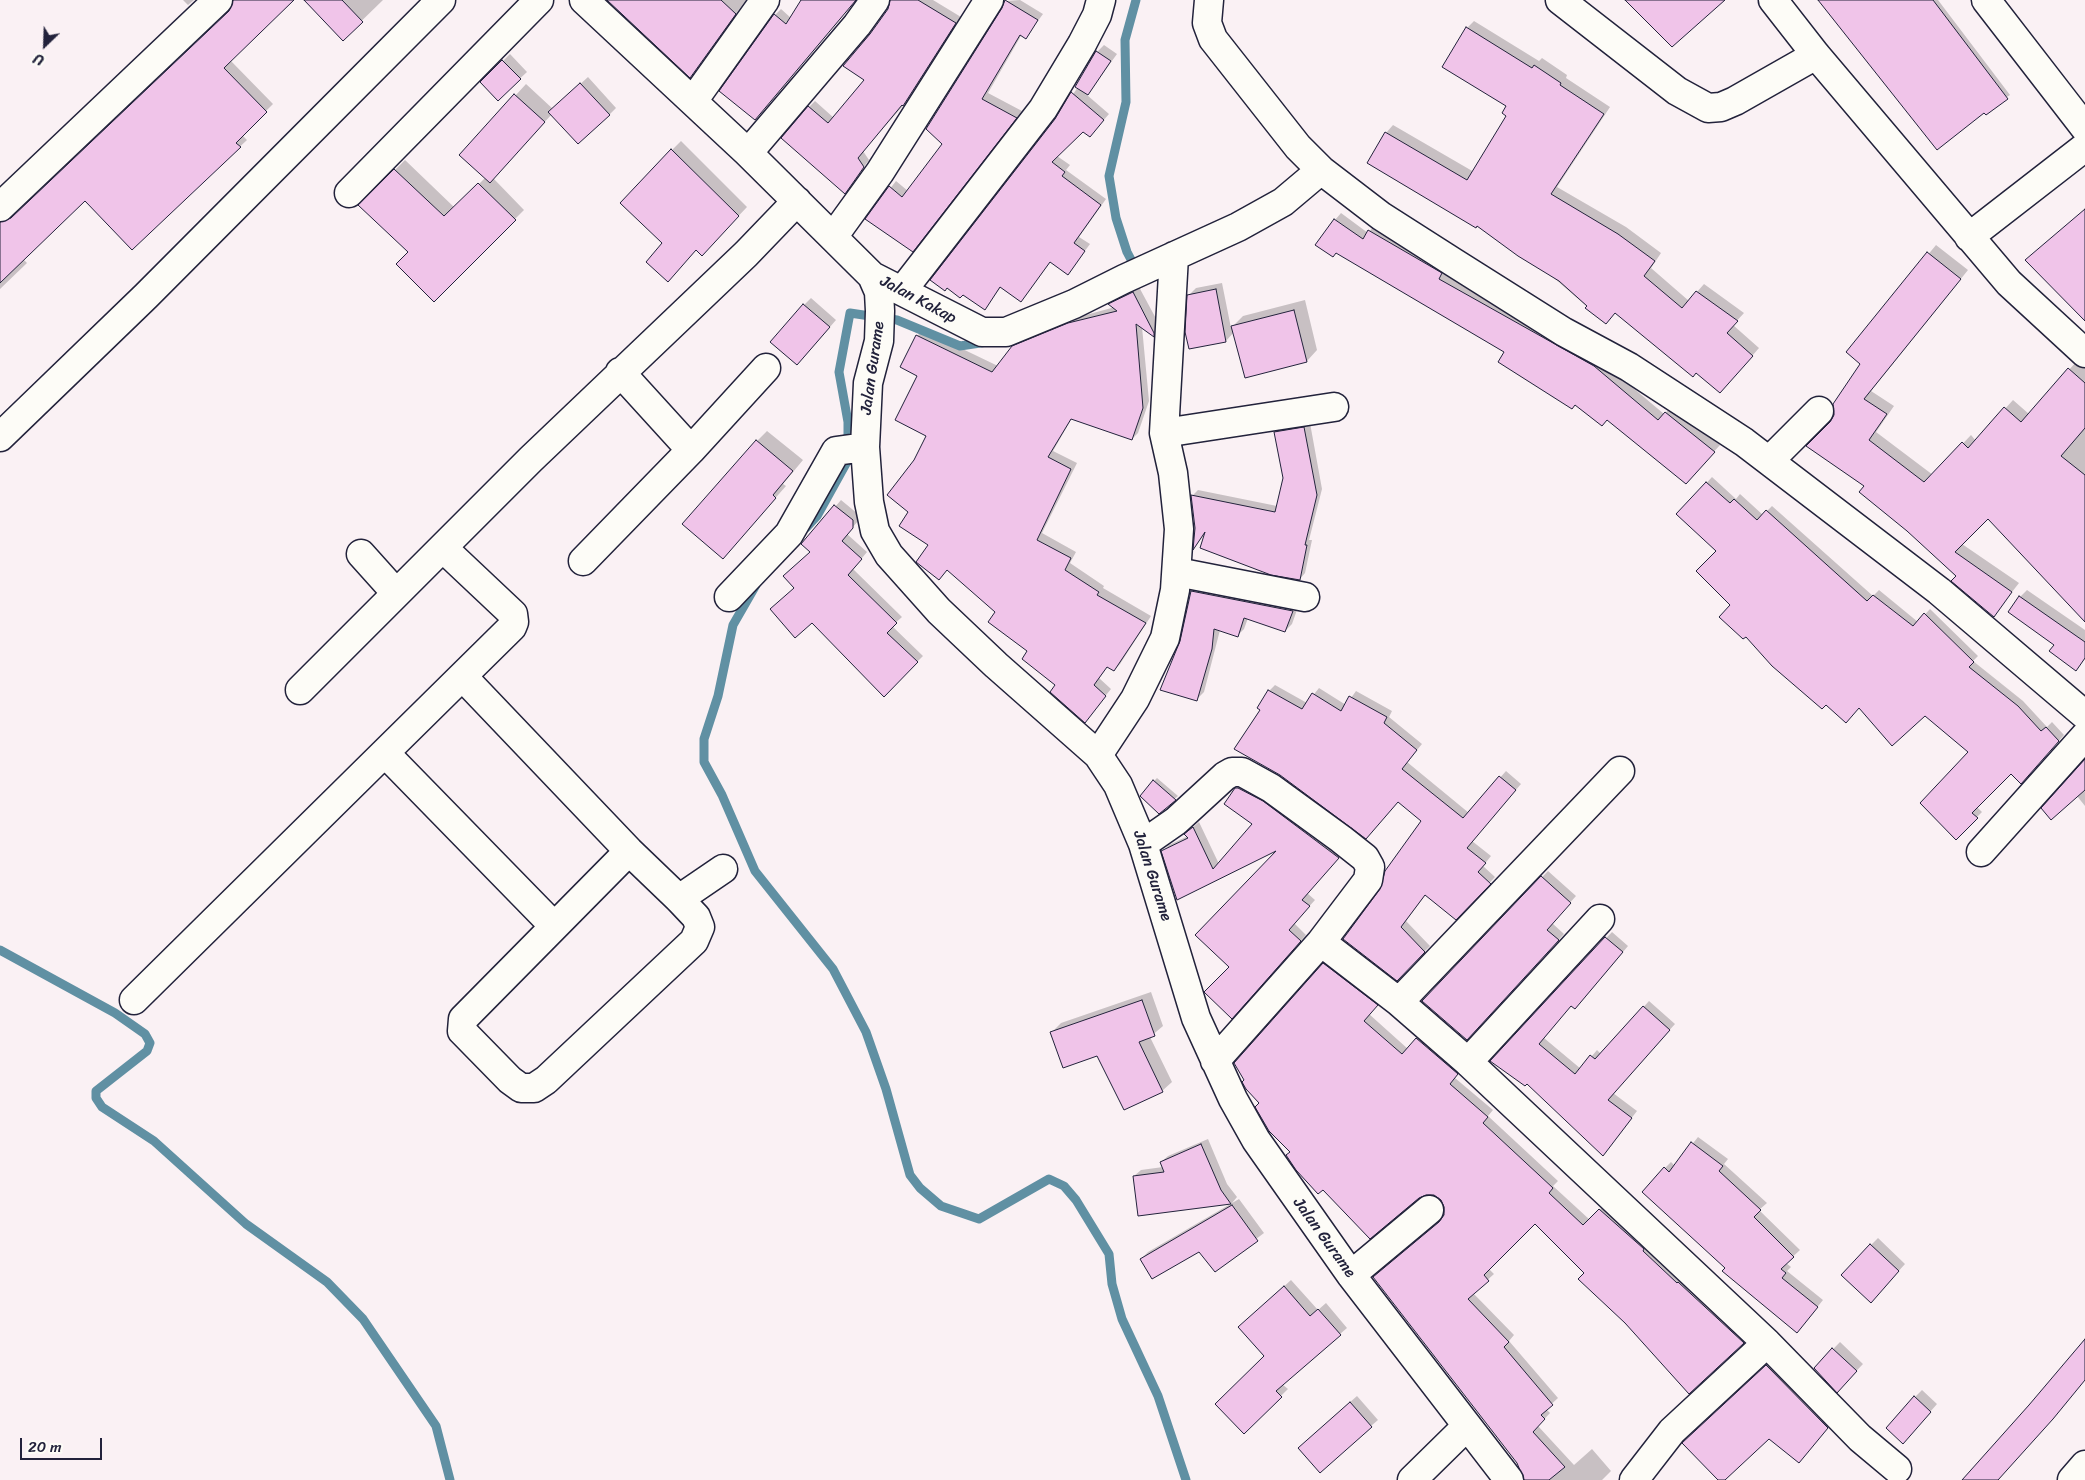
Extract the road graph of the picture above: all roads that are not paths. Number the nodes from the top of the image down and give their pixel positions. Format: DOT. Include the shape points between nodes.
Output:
graph roads {
  1 [pos="218,0"];
  2 [pos="441,0"];
  3 [pos="539,0"];
  4 [pos="765,0"];
  5 [pos="875,0"];
  6 [pos="988,0"];
  7 [pos="1101,0"];
  8 [pos="1209,0"];
  9 [pos="1560,0"];
  10 [pos="1773,0"];
  11 [pos="1986,0"];
  12 [pos="592,2"];
  13 [pos="1816,56"];
  14 [pos="693,101"];
  15 [pos="2085,128"];
  16 [pos="2085,147"];
  17 [pos="748,153"];
  18 [pos="1321,170"];
  19 [pos="349,193"];
  20 [pos="797,201"];
  21 [pos="0,207"];
  22 [pos="833,236"];
  23 [pos="1969,237"];
  24 [pos="1174,256"];
  25 [pos="872,276"];
  26 [pos="902,291"];
  27 [pos="2085,353"];
  28 [pos="766,368"];
  29 [pos="620,372"];
  30 [pos="1334,407"];
  31 [pos="1819,411"];
  32 [pos="1164,433"];
  33 [pos="0,437"];
  34 [pos="852,448"];
  35 [pos="691,450"];
  36 [pos="1770,460"];
  37 [pos="443,548"];
  38 [pos="361,554"];
  39 [pos="582,561"];
  40 [pos="1177,572"];
  41 [pos="396,592"];
  42 [pos="729,597"];
  43 [pos="1306,597"];
  44 [pos="463,677"];
  45 [pos="300,690"];
  46 [pos="2085,714"];
  47 [pos="2085,736"];
  48 [pos="385,753"];
  49 [pos="1098,755"];
  50 [pos="1620,771"];
  51 [pos="1143,844"];
  52 [pos="629,850"];
  53 [pos="1980,852"];
  54 [pos="723,869"];
  55 [pos="679,900"];
  56 [pos="1600,919"];
  57 [pos="553,925"];
  58 [pos="1321,942"];
  59 [pos="134,1000"];
  60 [pos="1399,1002"];
  61 [pos="1215,1061"];
  62 [pos="1468,1062"];
  63 [pos="1429,1210"];
  64 [pos="1351,1275"];
  65 [pos="1767,1343"];
  66 [pos="1467,1426"];
  67 [pos="2085,1465"];
  68 [pos="1897,1470"];
  69 [pos="1412,1480"];
  70 [pos="1509,1480"];
  71 [pos="1634,1480"];
  72 [pos="2072,1480"];
  1 -- 21 [label="street"];
  2 -- 33 [label="street" via="146,296"];
  3 -- 19 [label="street"];
  4 -- 14 [label="street"];
  5 -- 17 [label="street"];
  6 -- 22 [label="street" via="880,172"];
  7 -- 26 [label="street" via="1089,30 1043,109"];
  8 -- 18 [label="street" via="1207,23 1213,39 1298,147"];
  9 -- 13 [label="street" via="1677,91 1708,108 1735,101"];
  10 -- 13 [label="street"];
  11 -- 15 [label="street"];
  12 -- 14 [label="street, Jalan Kakap"];
  13 -- 23 [label="street"];
  14 -- 17 [label="street, Jalan Kakap"];
  16 -- 23 [label="street"];
  17 -- 20 [label="street, Jalan Kakap"];
  18 -- 24 [label="street, Jalan Kakap" via="1283,202 1263,214"];
  18 -- 36 [label="street" via="1397,226 1564,332 1673,394"];
  20 -- 22 [label="street, Jalan Kakap"];
  20 -- 29 [label="street" via="746,254"];
  22 -- 25 [label="street, Jalan Kakap"];
  23 -- 27 [label="street" via="2009,283"];
  24 -- 26 [label="street, Jalan Kakap" via="1074,304 1006,332 982,332"];
  24 -- 32 [label="street"];
  25 -- 26 [label="street, Jalan Kakap"];
  25 -- 34 [label="street, Jalan Gurame" via="879,292 878,341"];
  28 -- 35 [label="street"];
  29 -- 35 [label="street"];
  29 -- 37 [label="street"];
  30 -- 32 [label="street"];
  31 -- 36 [label="street"];
  32 -- 40 [label="street" via="1179,529"];
  34 -- 42 [label="street" via="788,534"];
  34 -- 49 [label="street, Jalan Gurame" via="870,502 875,531 889,555 953,624"];
  35 -- 39 [label="street"];
  36 -- 46 [label="street" via="1939,591"];
  37 -- 41 [label="street"];
  37 -- 44 [label="street" via="514,616 512,627"];
  38 -- 41 [label="street"];
  40 -- 43 [label="street"];
  40 -- 49 [label="street" via="1165,638 1135,699"];
  41 -- 45 [label="street"];
  44 -- 48 [label="street"];
  44 -- 52 [label="street"];
  47 -- 53 [label="street"];
  48 -- 57 [label="street"];
  48 -- 59 [label="street"];
  49 -- 51 [label="street, Jalan Gurame" via="1118,785"];
  50 -- 60 [label="street"];
  51 -- 58 [label="street" via="1176,821 1224,776 1236,771 1248,774 1341,839 1365,858 1370,867 1368,880"];
  51 -- 61 [label="street, Jalan Gurame" via="1196,1018"];
  52 -- 55 [label="street"];
  52 -- 57 [label="street"];
  54 -- 55 [label="street"];
  55 -- 57 [label="street" via="698,920 700,927 696,939 546,1080 534,1088 525,1089 510,1080 462,1032 461,1026 468,1012"];
  56 -- 62 [label="street"];
  58 -- 60 [label="street"];
  58 -- 61 [label="street"];
  60 -- 62 [label="street"];
  61 -- 64 [label="street, Jalan Gurame" via="1256,1140"];
  62 -- 65 [label="street"];
  63 -- 64 [label="street"];
  64 -- 66 [label="street, Jalan Gurame"];
  65 -- 68 [label="street" via="1860,1438"];
  65 -- 71 [label="street" via="1672,1431"];
  66 -- 69 [label="street"];
  66 -- 70 [label="street, Jalan Gurame"];
  67 -- 72 [label="street"];
}
